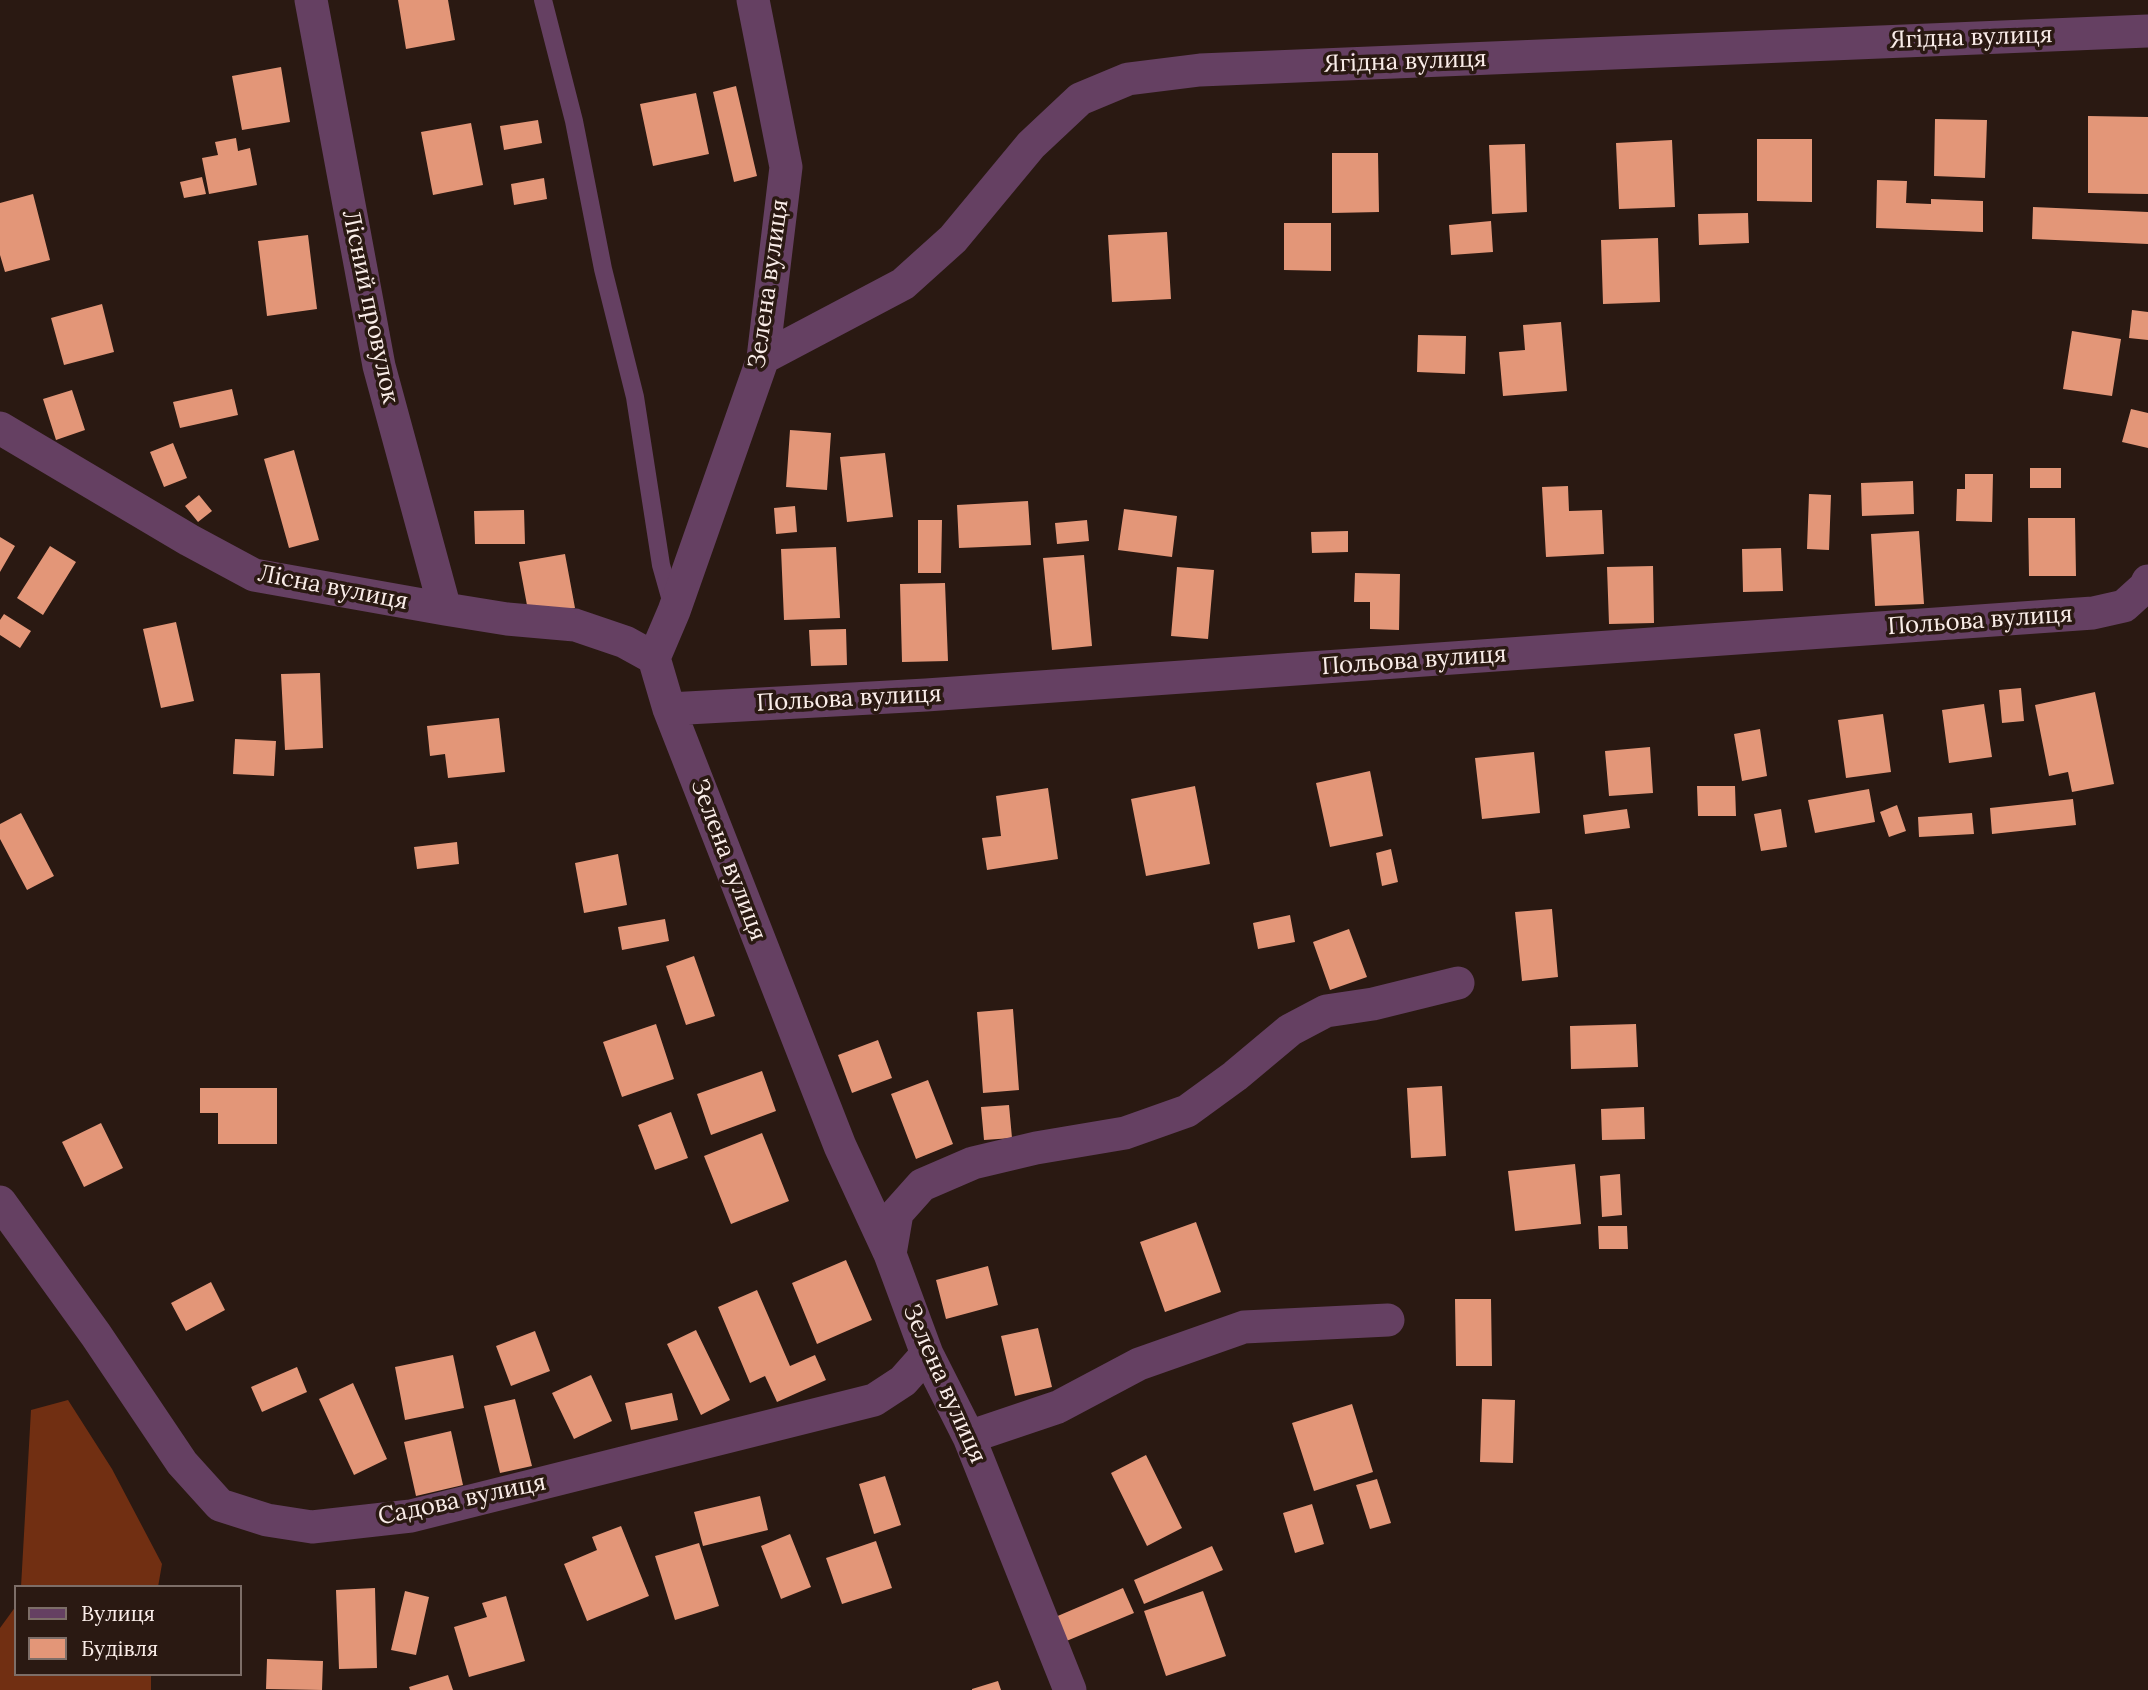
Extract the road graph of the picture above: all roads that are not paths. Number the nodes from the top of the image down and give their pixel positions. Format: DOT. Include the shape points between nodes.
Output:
graph roads {
  1 [pos="311,0"];
  2 [pos="543,0"];
  3 [pos="753,0"];
  4 [pos="2148,31"];
  5 [pos="763,358"];
  6 [pos="0,428"];
  7 [pos="2148,581"];
  8 [pos="445,609"];
  9 [pos="674,611"];
  10 [pos="654,658"];
  11 [pos="669,709"];
  12 [pos="1458,983"];
  13 [pos="0,1202"];
  14 [pos="890,1254"];
  15 [pos="1388,1320"];
  16 [pos="927,1354"];
  17 [pos="970,1437"];
  18 [pos="1070,1690"];
  1 -- 8 [label="street, Лісний провулок" via="379,366"];
  2 -- 9 [label="lane" via="635,397 661,565"];
  3 -- 5 [label="street, Зелена вулиця" via="786,167"];
  4 -- 5 [label="street, Ягідна вулиця" via="1200,70 1128,79 1080,99 1031,145 953,240 903,284"];
  5 -- 9 [label="street, Зелена вулиця"];
  6 -- 8 [label="street, Лісна вулиця" via="254,575"];
  7 -- 11 [label="street, Польова вулиця" via="2124,606 2093,613"];
  8 -- 10 [label="street, Лісна вулиця" via="575,625 625,642"];
  9 -- 10 [label="street, Зелена вулиця"];
  10 -- 11 [label="street, Зелена вулиця"];
  11 -- 14 [label="street, Зелена вулиця" via="840,1146"];
  12 -- 14 [label="street" via="1326,1012 1290,1030 1186,1111 1125,1133 973,1163 922,1185 897,1213"];
  13 -- 16 [label="street, Садова вулиця" via="182,1463 220,1505 267,1520 312,1527 411,1516 874,1400 903,1381"];
  14 -- 16 [label="street, Зелена вулиця"];
  15 -- 17 [label="street" via="1244,1327 1139,1364 1058,1407"];
  16 -- 17 [label="street, Зелена вулиця"];
  17 -- 18 [label="street, Зелена вулиця"];
}
